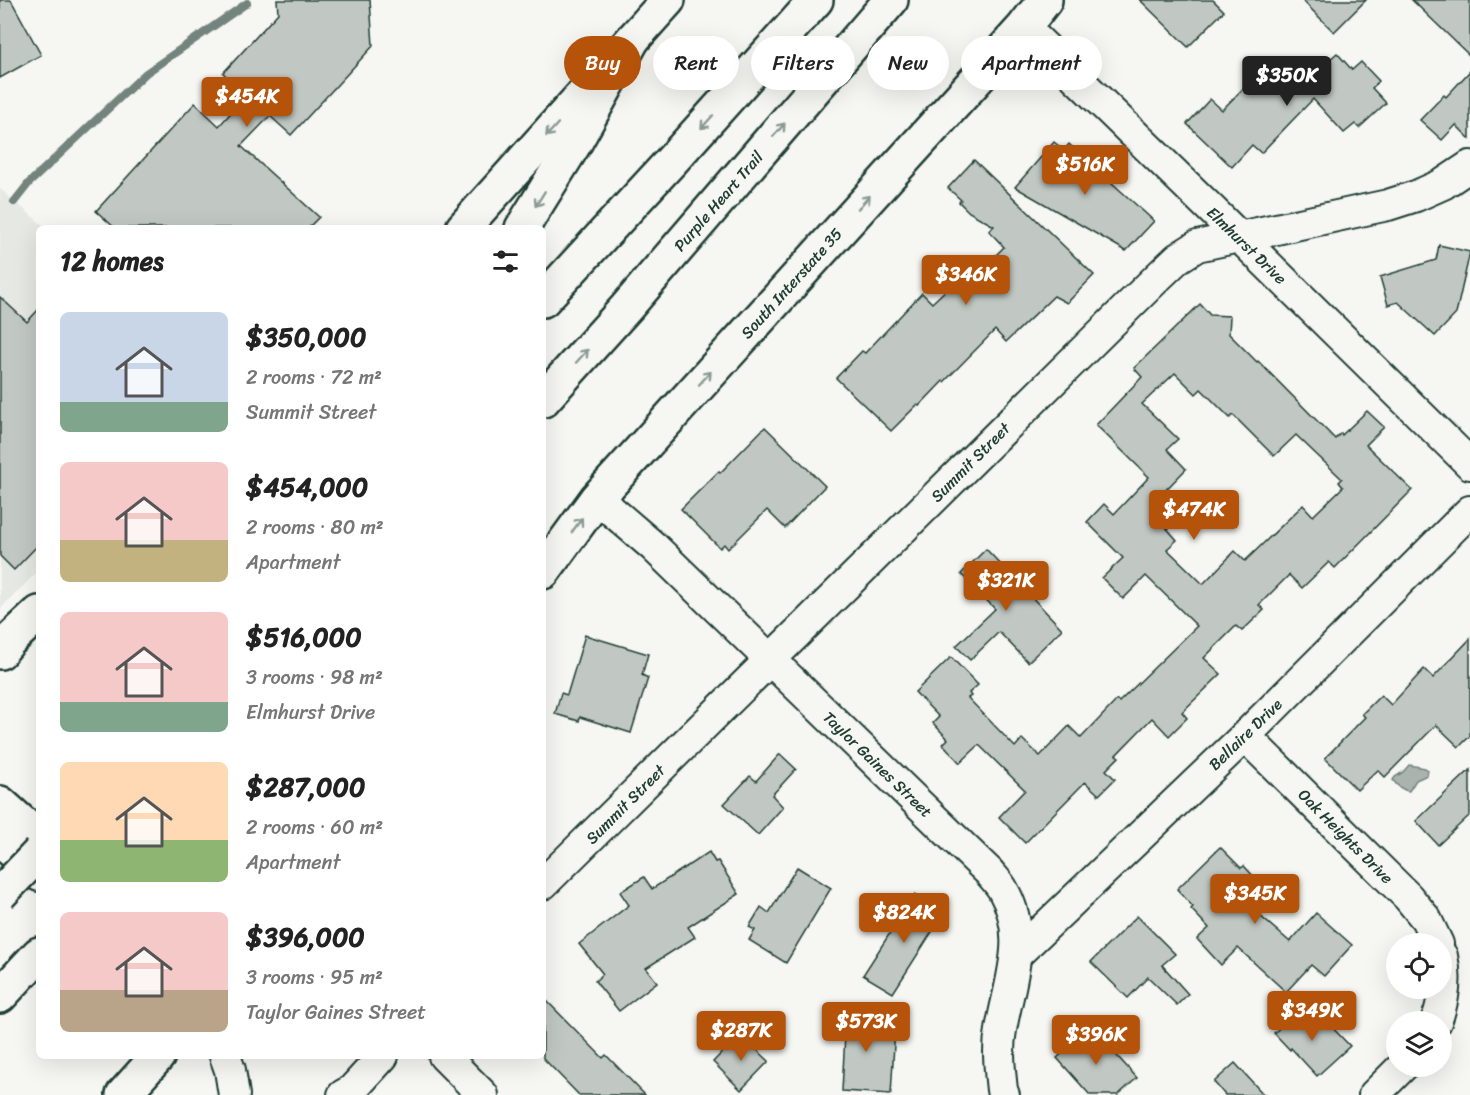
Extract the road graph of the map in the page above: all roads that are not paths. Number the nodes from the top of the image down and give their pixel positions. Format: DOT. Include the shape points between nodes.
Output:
graph roads {
  1 [pos="668,0"];
  2 [pos="816,0"];
  3 [pos="891,0"];
  4 [pos="1045,0"];
  5 [pos="1024,27"];
  6 [pos="636,36"];
  7 [pos="587,90"];
  8 [pos="604,90"];
  9 [pos="1470,166"];
  10 [pos="466,225"];
  11 [pos="524,225"];
  12 [pos="1239,237"];
  13 [pos="546,297"];
  14 [pos="546,397"];
  15 [pos="1470,464"];
  16 [pos="597,498"];
  17 [pos="1470,511"];
  18 [pos="546,568"];
  19 [pos="36,616"];
  20 [pos="0,652"];
  21 [pos="770,661"];
  22 [pos="1245,736"];
  23 [pos="0,803"];
  24 [pos="36,835"];
  25 [pos="0,840"];
  26 [pos="36,856"];
  27 [pos="36,871"];
  28 [pos="546,881"];
  29 [pos="0,894"];
  30 [pos="1433,933"];
  31 [pos="1017,954"];
  32 [pos="31,963"];
  33 [pos="0,996"];
  34 [pos="155,1059"];
  35 [pos="226,1059"];
  36 [pos="380,1059"];
  37 [pos="447,1059"];
  38 [pos="1392,1077"];
  39 [pos="123,1095"];
  40 [pos="234,1095"];
  41 [pos="343,1095"];
  42 [pos="483,1095"];
  43 [pos="1004,1095"];
  44 [pos="1374,1095"];
  1 -- 6 [label="main road"];
  2 -- 13 [label="main road, one-way"];
  14 -- 3 [label="main road, Purple Heart Trail, one-way"];
  4 -- 5 [label="main road, South Interstate 35"];
  5 -- 12 [label="street, Elmhurst Drive"];
  16 -- 5 [label="main road, South Interstate 35, one-way"];
  7 -- 10 [label="main road, one-way"];
  8 -- 11 [label="main road, one-way"];
  9 -- 12 [label="street, Summit Street" via="1443,184 1388,205"];
  12 -- 15 [label="street, Elmhurst Drive"];
  12 -- 21 [label="street, Summit Street" via="1197,246 1178,258"];
  18 -- 16 [label="main road, South Interstate 35, one-way"];
  16 -- 21 [label="street, Taylor Gaines Street" via="654,547"];
  17 -- 22 [label="street, Bellaire Drive"];
  19 -- 20 [label="main road"];
  21 -- 28 [label="street, Summit Street"];
  21 -- 31 [label="street, Taylor Gaines Street" via="989,872 1011,907"];
  22 -- 30 [label="street, Oak Heights Drive" via="1408,897"];
  22 -- 31 [label="street, Bellaire Drive"];
  23 -- 24 [label="main road"];
  25 -- 27 [label="main road"];
  26 -- 29 [label="main road, bridge"];
  31 -- 43 [label="street, Taylor Gaines Street" via="1000,1032"];
  32 -- 33 [label="main road"];
  34 -- 39 [label="main road"];
  35 -- 40 [label="street"];
  36 -- 41 [label="street"];
  37 -- 42 [label="street"];
  38 -- 44 [label="street"];
}
